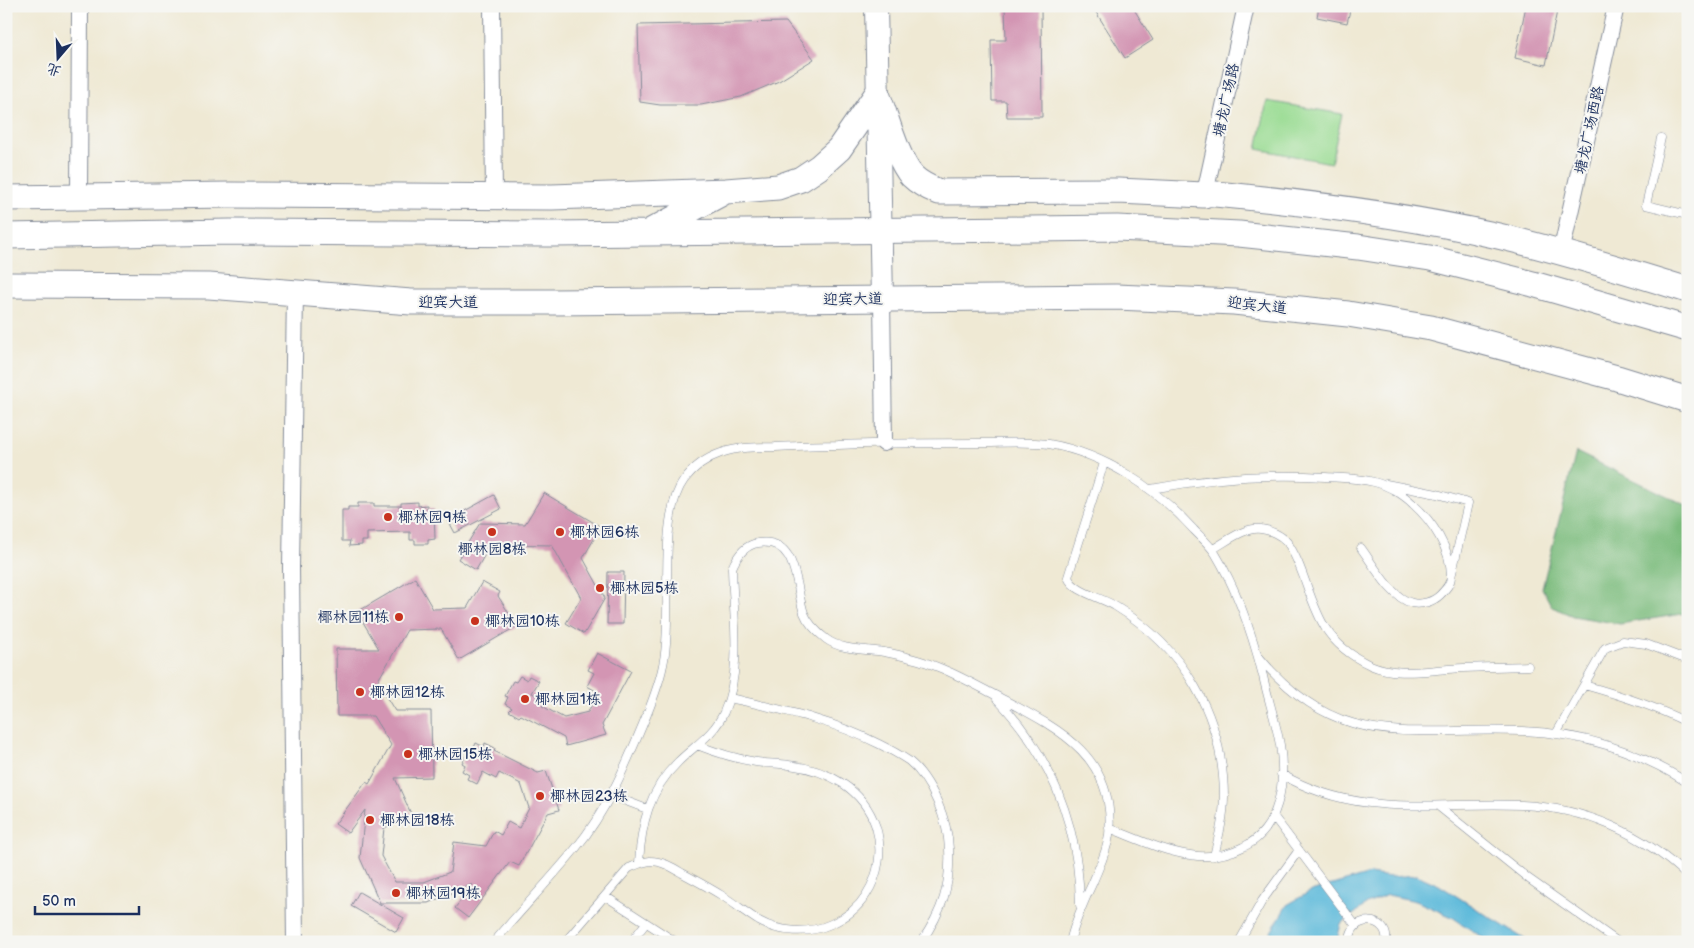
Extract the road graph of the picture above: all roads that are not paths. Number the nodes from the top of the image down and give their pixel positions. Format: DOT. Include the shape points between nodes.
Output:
graph roads {
  1 [pos="80,6"];
  2 [pos="492,6"];
  3 [pos="876,6"];
  4 [pos="1246,6"];
  5 [pos="1616,6"];
  6 [pos="877,94"];
  7 [pos="1661,138"];
  8 [pos="726,191"];
  9 [pos="939,192"];
  10 [pos="1205,194"];
  11 [pos="78,197"];
  12 [pos="494,197"];
  13 [pos="6,198"];
  14 [pos="1688,215"];
  15 [pos="1010,230"];
  16 [pos="1158,230"];
  17 [pos="880,231"];
  18 [pos="648,233"];
  19 [pos="1494,235"];
  20 [pos="6,236"];
  21 [pos="1562,254"];
  22 [pos="1430,258"];
  23 [pos="1635,274"];
  24 [pos="6,285"];
  25 [pos="1688,290"];
  26 [pos="296,292"];
  27 [pos="882,299"];
  28 [pos="1683,327"];
  29 [pos="1688,400"];
  30 [pos="884,443"];
  31 [pos="1104,463"];
  32 [pos="1374,482"];
  33 [pos="1151,489"];
  34 [pos="1361,548"];
  35 [pos="1213,549"];
  36 [pos="1451,577"];
  37 [pos="1257,656"];
  38 [pos="1688,660"];
  39 [pos="1528,666"];
  40 [pos="1584,685"];
  41 [pos="992,694"];
  42 [pos="730,698"];
  43 [pos="1688,723"];
  44 [pos="1556,734"];
  45 [pos="697,745"];
  46 [pos="1281,774"];
  47 [pos="1688,783"];
  48 [pos="610,795"];
  49 [pos="1438,806"];
  50 [pos="647,809"];
  51 [pos="1274,817"];
  52 [pos="1108,828"];
  53 [pos="1299,850"];
  54 [pos="1214,856"];
  55 [pos="639,863"];
  56 [pos="1688,877"];
  57 [pos="605,896"];
  58 [pos="1080,909"];
  59 [pos="646,923"];
  60 [pos="1354,923"];
  61 [pos="295,942"];
  62 [pos="494,942"];
  63 [pos="565,942"];
  64 [pos="631,942"];
  65 [pos="676,942"];
  66 [pos="921,942"];
  67 [pos="1070,942"];
  68 [pos="1239,942"];
  69 [pos="1350,942"];
  70 [pos="1386,942"];
  71 [pos="1618,942"];
  1 -- 11 [label="street"];
  2 -- 12 [label="street"];
  3 -- 6 [label="street"];
  4 -- 10 [label="street, 塘龙广场路"];
  5 -- 21 [label="street, 塘龙广场西路"];
  6 -- 8 [label="main road" via="839,149 801,180 778,187"];
  6 -- 9 [label="main road" via="900,155 912,175 926,187"];
  6 -- 17 [label="street"];
  7 -- 14 [label="lane" via="1646,205"];
  8 -- 12 [label="main road"];
  8 -- 18 [label="main road"];
  9 -- 10 [label="main road"];
  9 -- 15 [label="main road"];
  10 -- 16 [label="main road"];
  10 -- 19 [label="main road" via="1360,211"];
  11 -- 12 [label="main road"];
  11 -- 13 [label="main road"];
  15 -- 16 [label="main road"];
  15 -- 17 [label="main road"];
  16 -- 22 [label="main road" via="1239,234"];
  17 -- 18 [label="main road"];
  17 -- 27 [label="street"];
  18 -- 20 [label="main road" via="230,232"];
  19 -- 21 [label="main road"];
  19 -- 22 [label="main road"];
  21 -- 23 [label="main road"];
  22 -- 28 [label="main road"];
  23 -- 25 [label="main road"];
  23 -- 28 [label="main road"];
  24 -- 26 [label="main road, 迎宾大道" via="209,286"];
  26 -- 27 [label="main road, 迎宾大道" via="411,302"];
  26 -- 61 [label="street" via="291,568"];
  27 -- 29 [label="main road, 迎宾大道" via="1116,297 1234,302 1348,314 1431,328"];
  27 -- 30 [label="street"];
  30 -- 31 [label="lane" via="1044,443 1072,449"];
  30 -- 48 [label="lane" via="746,448 720,453 700,463 682,483 674,503 669,532 664,664 655,695"];
  31 -- 33 [label="lane"];
  31 -- 54 [label="lane" via="1068,576 1075,588 1108,602 1157,637 1194,684 1217,738 1222,768 1223,807"];
  32 -- 33 [label="lane" via="1262,475"];
  32 -- 36 [label="lane" via="1412,502 1427,518 1439,536"];
  32 -- 36 [label="lane" via="1468,503"];
  33 -- 35 [label="lane"];
  34 -- 36 [label="lane" via="1391,589 1412,603 1425,603 1437,598"];
  35 -- 37 [label="lane" via="1233,585"];
  35 -- 39 [label="lane" via="1245,532 1260,529 1274,532 1290,548 1327,629 1339,644 1370,664 1406,672"];
  37 -- 44 [label="lane" via="1300,699 1355,725 1385,731"];
  37 -- 46 [label="lane" via="1280,743"];
  38 -- 40 [label="lane" via="1646,644 1623,641 1605,648"];
  40 -- 43 [label="lane" via="1628,698"];
  40 -- 44 [label="lane"];
  41 -- 42 [label="lane" via="930,663 885,652 844,647 828,640 814,629 805,614 789,556 769,543 756,543 745,548 732,568 735,676"];
  41 -- 52 [label="lane" via="1069,738 1085,754 1105,792"];
  41 -- 58 [label="lane" via="1027,734 1054,780 1077,856"];
  42 -- 45 [label="lane" via="712,731"];
  42 -- 66 [label="lane" via="797,713 844,728 909,762 928,784 941,810 949,838 950,868 945,896 934,923"];
  44 -- 47 [label="lane" via="1618,749"];
  45 -- 50 [label="lane" via="676,763"];
  45 -- 55 [label="lane" via="733,758 814,770 852,789 868,809 878,832 880,849 873,882 854,910 840,920 825,927 791,931 759,921 713,890 666,865 650,861"];
  46 -- 49 [label="lane" via="1334,797 1377,805"];
  46 -- 51 [label="lane"];
  48 -- 50 [label="lane"];
  48 -- 62 [label="lane" via="578,846"];
  49 -- 56 [label="lane" via="1521,805 1570,812 1617,828 1639,840"];
  49 -- 71 [label="lane" via="1529,879"];
  50 -- 55 [label="lane" via="640,836"];
  51 -- 53 [label="lane"];
  51 -- 54 [label="lane" via="1254,842 1234,852"];
  52 -- 54 [label="lane" via="1168,850 1193,856"];
  52 -- 58 [label="lane" via="1104,857"];
  53 -- 60 [label="lane"];
  53 -- 68 [label="lane" via="1262,901"];
  55 -- 57 [label="lane" via="629,868"];
  57 -- 59 [label="lane"];
  57 -- 63 [label="lane"];
  58 -- 67 [label="lane"];
  59 -- 64 [label="lane"];
  59 -- 65 [label="lane"];
  60 -- 69 [label="lane"];
  60 -- 70 [label="lane" via="1375,922 1385,931"];
}
